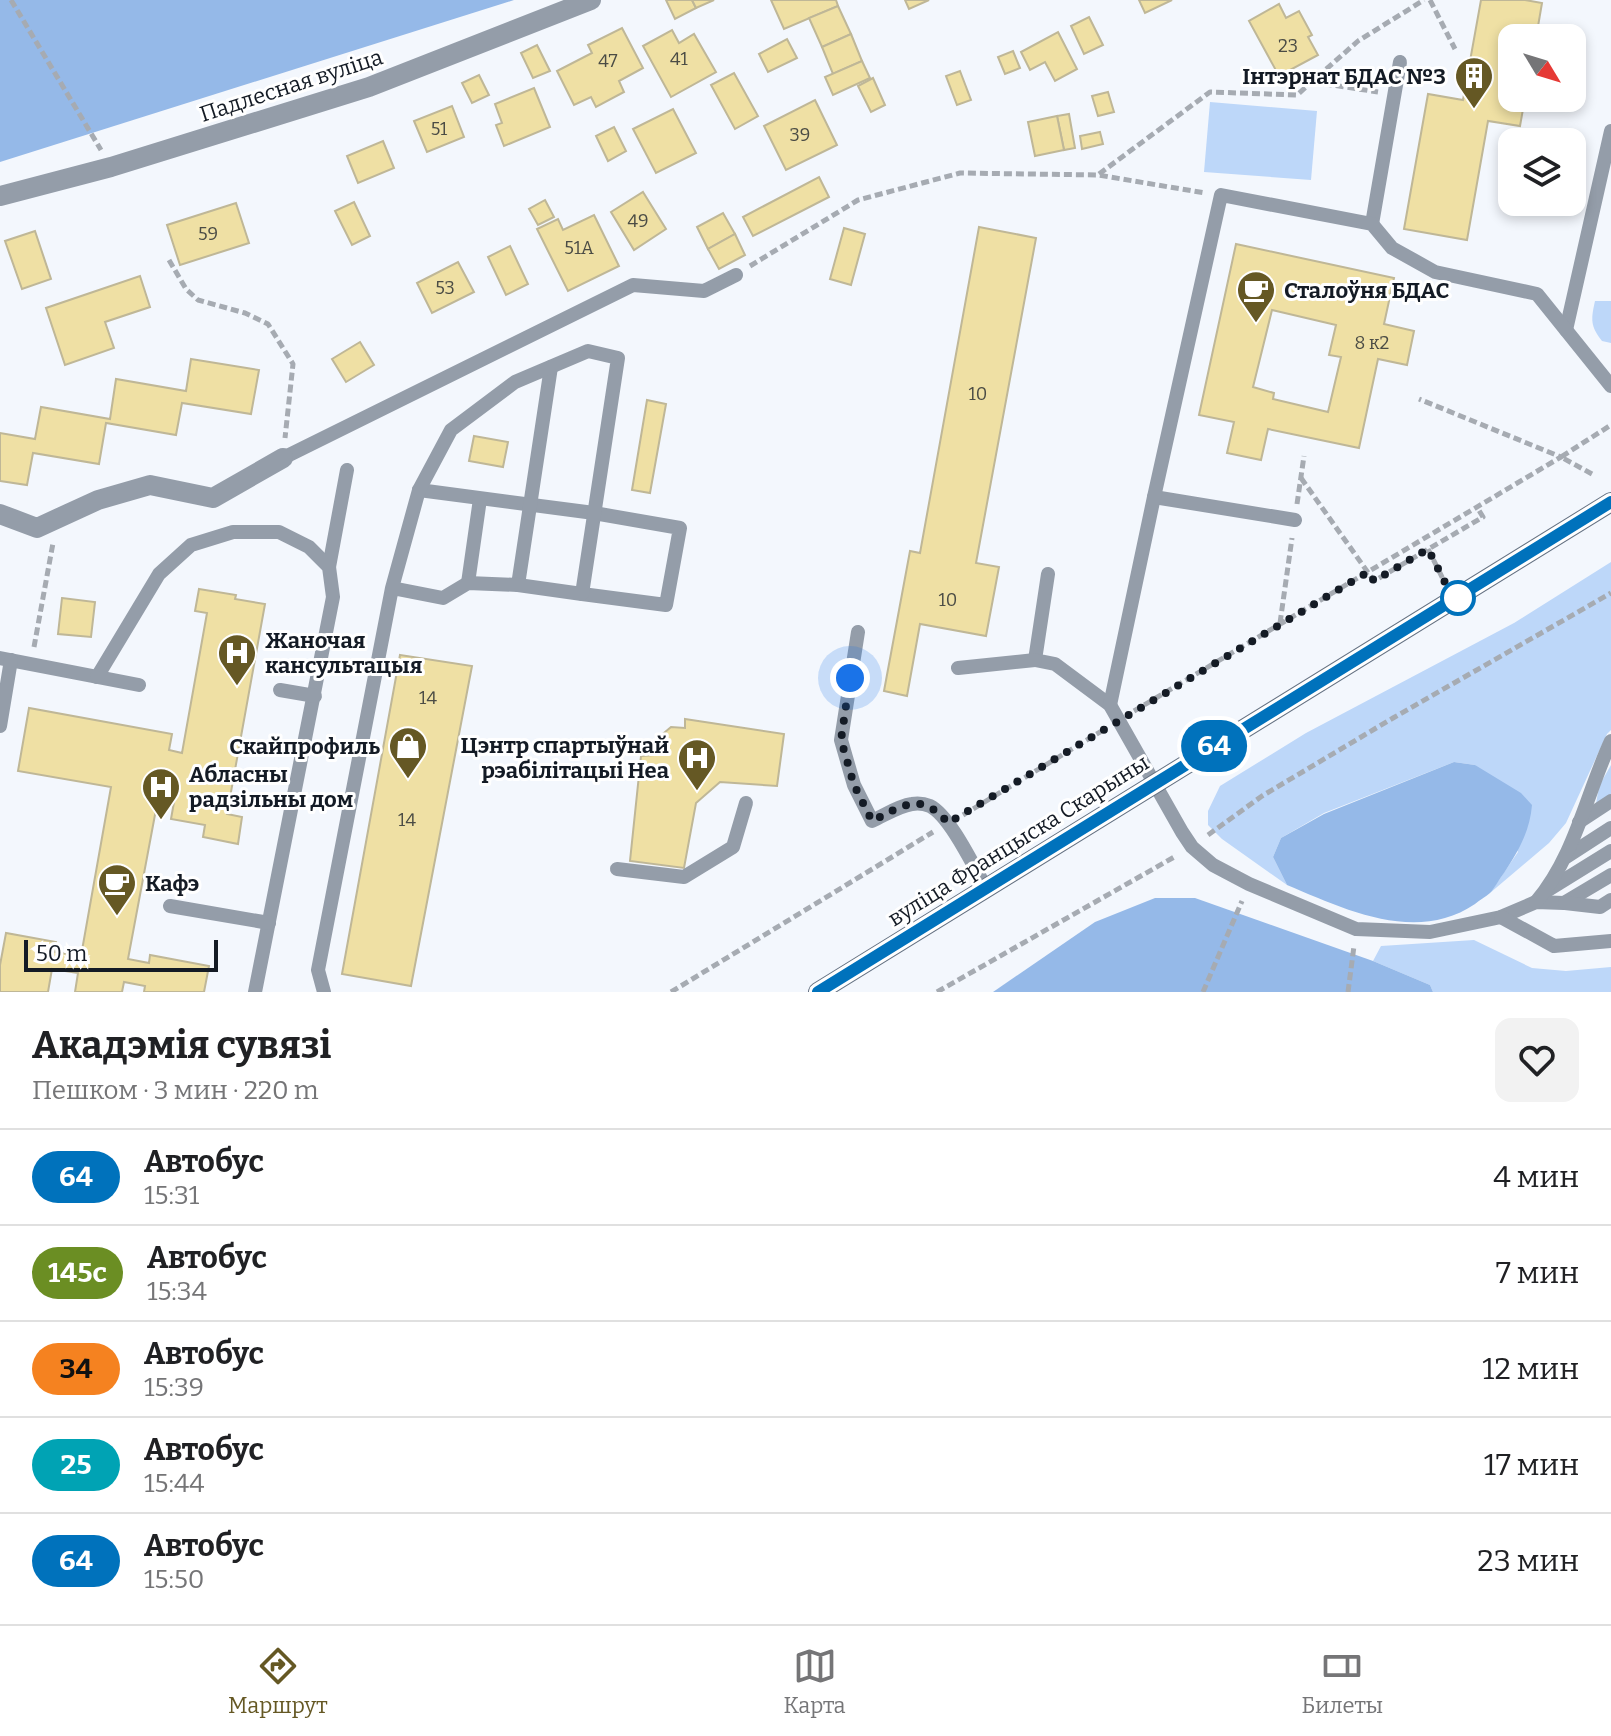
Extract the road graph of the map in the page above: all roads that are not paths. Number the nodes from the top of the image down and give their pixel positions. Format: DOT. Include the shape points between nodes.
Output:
graph roads {
  1 [pos="591,0"];
  2 [pos="1400,62"];
  3 [pos="1611,131"];
  4 [pos="0,196"];
  5 [pos="1372,224"];
  6 [pos="736,275"];
  7 [pos="1566,330"];
  8 [pos="551,367"];
  9 [pos="1611,386"];
  10 [pos="283,458"];
  11 [pos="347,470"];
  12 [pos="419,490"];
  13 [pos="1154,497"];
  14 [pos="480,499"];
  15 [pos="1611,502"];
  16 [pos="530,505"];
  17 [pos="594,513"];
  18 [pos="0,514"];
  19 [pos="1295,520"];
  20 [pos="329,567"];
  21 [pos="1048,574"];
  22 [pos="468,583"];
  23 [pos="518,585"];
  24 [pos="392,588"];
  25 [pos="582,594"];
  26 [pos="858,632"];
  27 [pos="6,659"];
  28 [pos="1035,660"];
  29 [pos="958,668"];
  30 [pos="97,677"];
  31 [pos="139,685"];
  32 [pos="280,690"];
  33 [pos="315,696"];
  34 [pos="1110,705"];
  35 [pos="0,726"];
  36 [pos="1611,741"];
  37 [pos="1154,783"];
  38 [pos="1611,801"];
  39 [pos="746,803"];
  40 [pos="1579,822"];
  41 [pos="1611,828"];
  42 [pos="1611,851"];
  43 [pos="1565,857"];
  44 [pos="617,869"];
  45 [pos="1611,875"];
  46 [pos="986,888"];
  47 [pos="1540,897"];
  48 [pos="1564,903"];
  49 [pos="170,906"];
  50 [pos="1607,906"];
  51 [pos="1501,917"];
  52 [pos="269,923"];
  53 [pos="1611,941"];
  54 [pos="255,992"];
  55 [pos="324,992"];
  56 [pos="818,992"];
  1 -- 4 [label="street, Падлесная вуліца" via="369,87"];
  2 -- 5 [label="lane"];
  3 -- 7 [label="lane"];
  5 -- 7 [label="lane" via="1392,248 1435,272 1537,294"];
  5 -- 13 [label="lane" via="1221,195"];
  6 -- 10 [label="lane" via="704,291 633,285"];
  7 -- 9 [label="lane"];
  8 -- 12 [label="lane" via="515,382 451,430"];
  8 -- 16 [label="lane"];
  8 -- 17 [label="lane" via="588,351 618,358"];
  10 -- 18 [label="street" via="213,498 150,485 98,500 37,528"];
  11 -- 20 [label="lane"];
  12 -- 14 [label="lane"];
  12 -- 24 [label="lane"];
  13 -- 19 [label="lane"];
  13 -- 34 [label="lane"];
  14 -- 16 [label="lane"];
  14 -- 22 [label="lane"];
  15 -- 37 [label="main road, вуліца Францыска Скарыны"];
  16 -- 17 [label="lane"];
  16 -- 23 [label="lane"];
  17 -- 25 [label="lane"];
  17 -- 25 [label="lane" via="680,528 666,605"];
  20 -- 30 [label="lane" via="309,547 279,532 233,532 191,545 159,574"];
  20 -- 33 [label="lane" via="333,597"];
  21 -- 28 [label="lane"];
  22 -- 23 [label="lane"];
  22 -- 24 [label="lane" via="443,598"];
  23 -- 25 [label="lane"];
  24 -- 55 [label="lane" via="318,970"];
  26 -- 46 [label="lane" via="841,740 854,785 872,821 915,803 939,812"];
  27 -- 30 [label="lane"];
  27 -- 35 [label="lane"];
  28 -- 29 [label="lane"];
  28 -- 34 [label="lane" via="1055,664"];
  30 -- 31 [label="lane"];
  32 -- 33 [label="lane"];
  33 -- 52 [label="lane"];
  34 -- 37 [label="lane"];
  36 -- 40 [label="lane"];
  37 -- 46 [label="main road, вуліца Францыска Скарыны"];
  37 -- 51 [label="lane" via="1192,847 1213,865 1356,929 1430,932"];
  38 -- 40 [label="lane"];
  39 -- 44 [label="lane" via="733,847 684,877"];
  40 -- 43 [label="lane"];
  41 -- 43 [label="lane"];
  42 -- 47 [label="lane"];
  43 -- 47 [label="lane"];
  45 -- 48 [label="lane"];
  46 -- 56 [label="main road, вуліца Францыска Скарыны"];
  47 -- 48 [label="lane"];
  47 -- 51 [label="lane"];
  48 -- 50 [label="lane"];
  49 -- 52 [label="lane"];
  51 -- 53 [label="lane" via="1554,946"];
  52 -- 54 [label="lane"];
}
